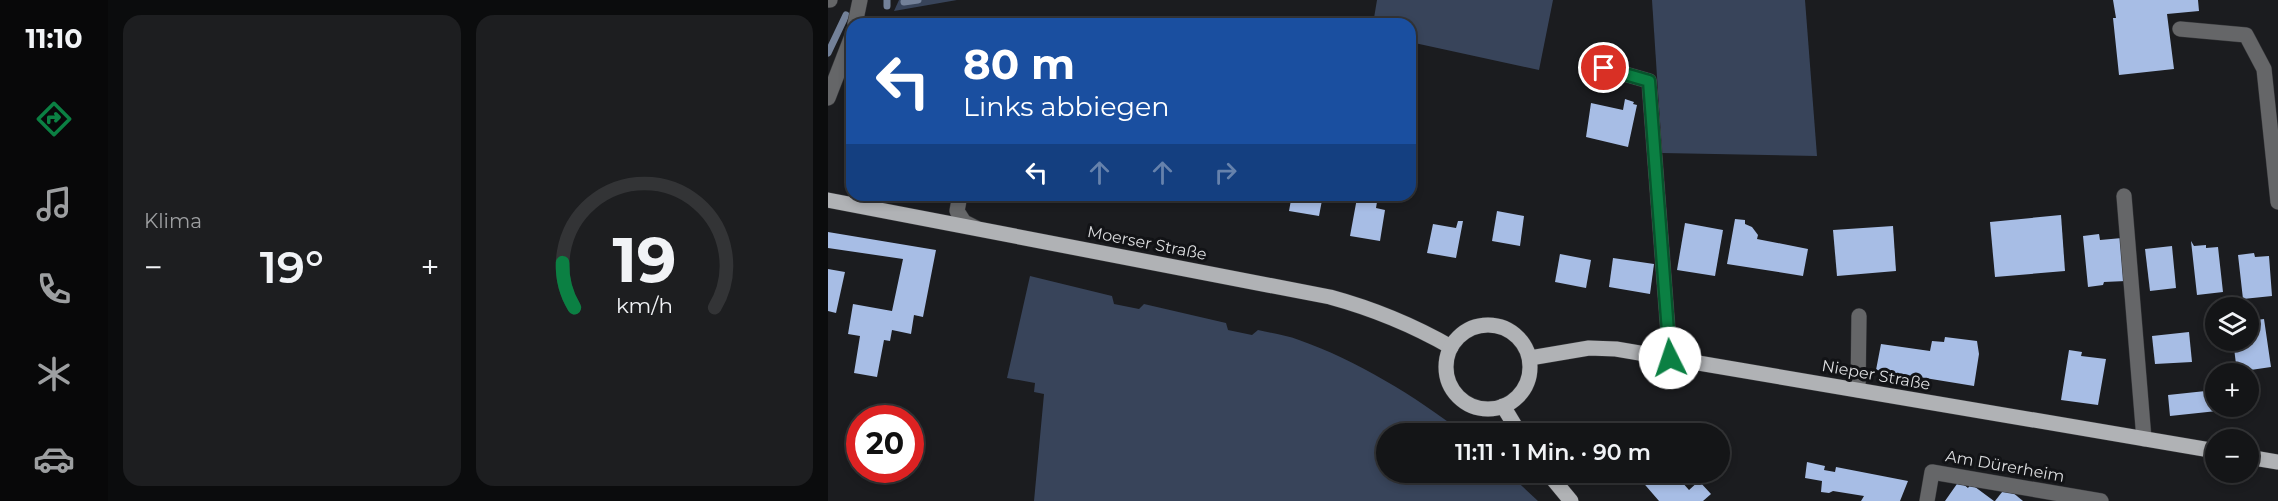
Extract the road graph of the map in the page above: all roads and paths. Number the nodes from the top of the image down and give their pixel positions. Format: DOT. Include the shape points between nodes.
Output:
graph roads {
  1 [pos="860,0"];
  2 [pos="856,18"];
  3 [pos="2180,29"];
  4 [pos="846,52"];
  5 [pos="1604,68"];
  6 [pos="828,98"];
  7 [pos="846,196"];
  8 [pos="2124,196"];
  9 [pos="831,200"];
  10 [pos="959,201"];
  11 [pos="2278,202"];
  12 [pos="976,228"];
  13 [pos="1859,316"];
  14 [pos="1451,346"];
  15 [pos="1530,358"];
  16 [pos="1670,358"];
  17 [pos="1858,390"];
  18 [pos="1503,406"];
  19 [pos="1513,423"];
  20 [pos="2144,439"];
  21 [pos="2205,449"];
  22 [pos="2259,459"];
  23 [pos="2278,462"];
  24 [pos="1556,483"];
  25 [pos="1571,501"];
  26 [pos="1927,501"];
  27 [pos="2101,501"];
  1 -- 2 [label="street"];
  3 -- 11 [label="street" via="2246,35 2265,69"];
  4 -- 6 [label="street"];
  5 -- 16 [label="street" via="1649,81"];
  7 -- 9 [label="street"];
  8 -- 20 [label="street"];
  9 -- 12 [label="main road, Moerser Straße"];
  10 -- 12 [label="street" via="957,212 964,222"];
  12 -- 14 [label="main road, Moerser Straße" via="1330,297 1413,325"];
  13 -- 17 [label="street"];
  14 -- 15 [label="main road" via="1463,333 1494,325 1509,330 1523,342"];
  14 -- 18 [label="main road" via="1446,365 1449,382 1459,398 1489,409"];
  15 -- 16 [label="main road, Nieper Straße" via="1589,348"];
  15 -- 18 [label="main road" via="1524,389"];
  16 -- 17 [label="main road, Nieper Straße"];
  17 -- 20 [label="main road, Nieper Straße"];
  18 -- 19 [label="main road"];
  20 -- 21 [label="main road, Nieper Straße"];
  22 -- 23 [label="main road"];
  24 -- 25 [label="main road"];
  26 -- 27 [label="street, Am Dürerheim" via="1932,472"];
}
